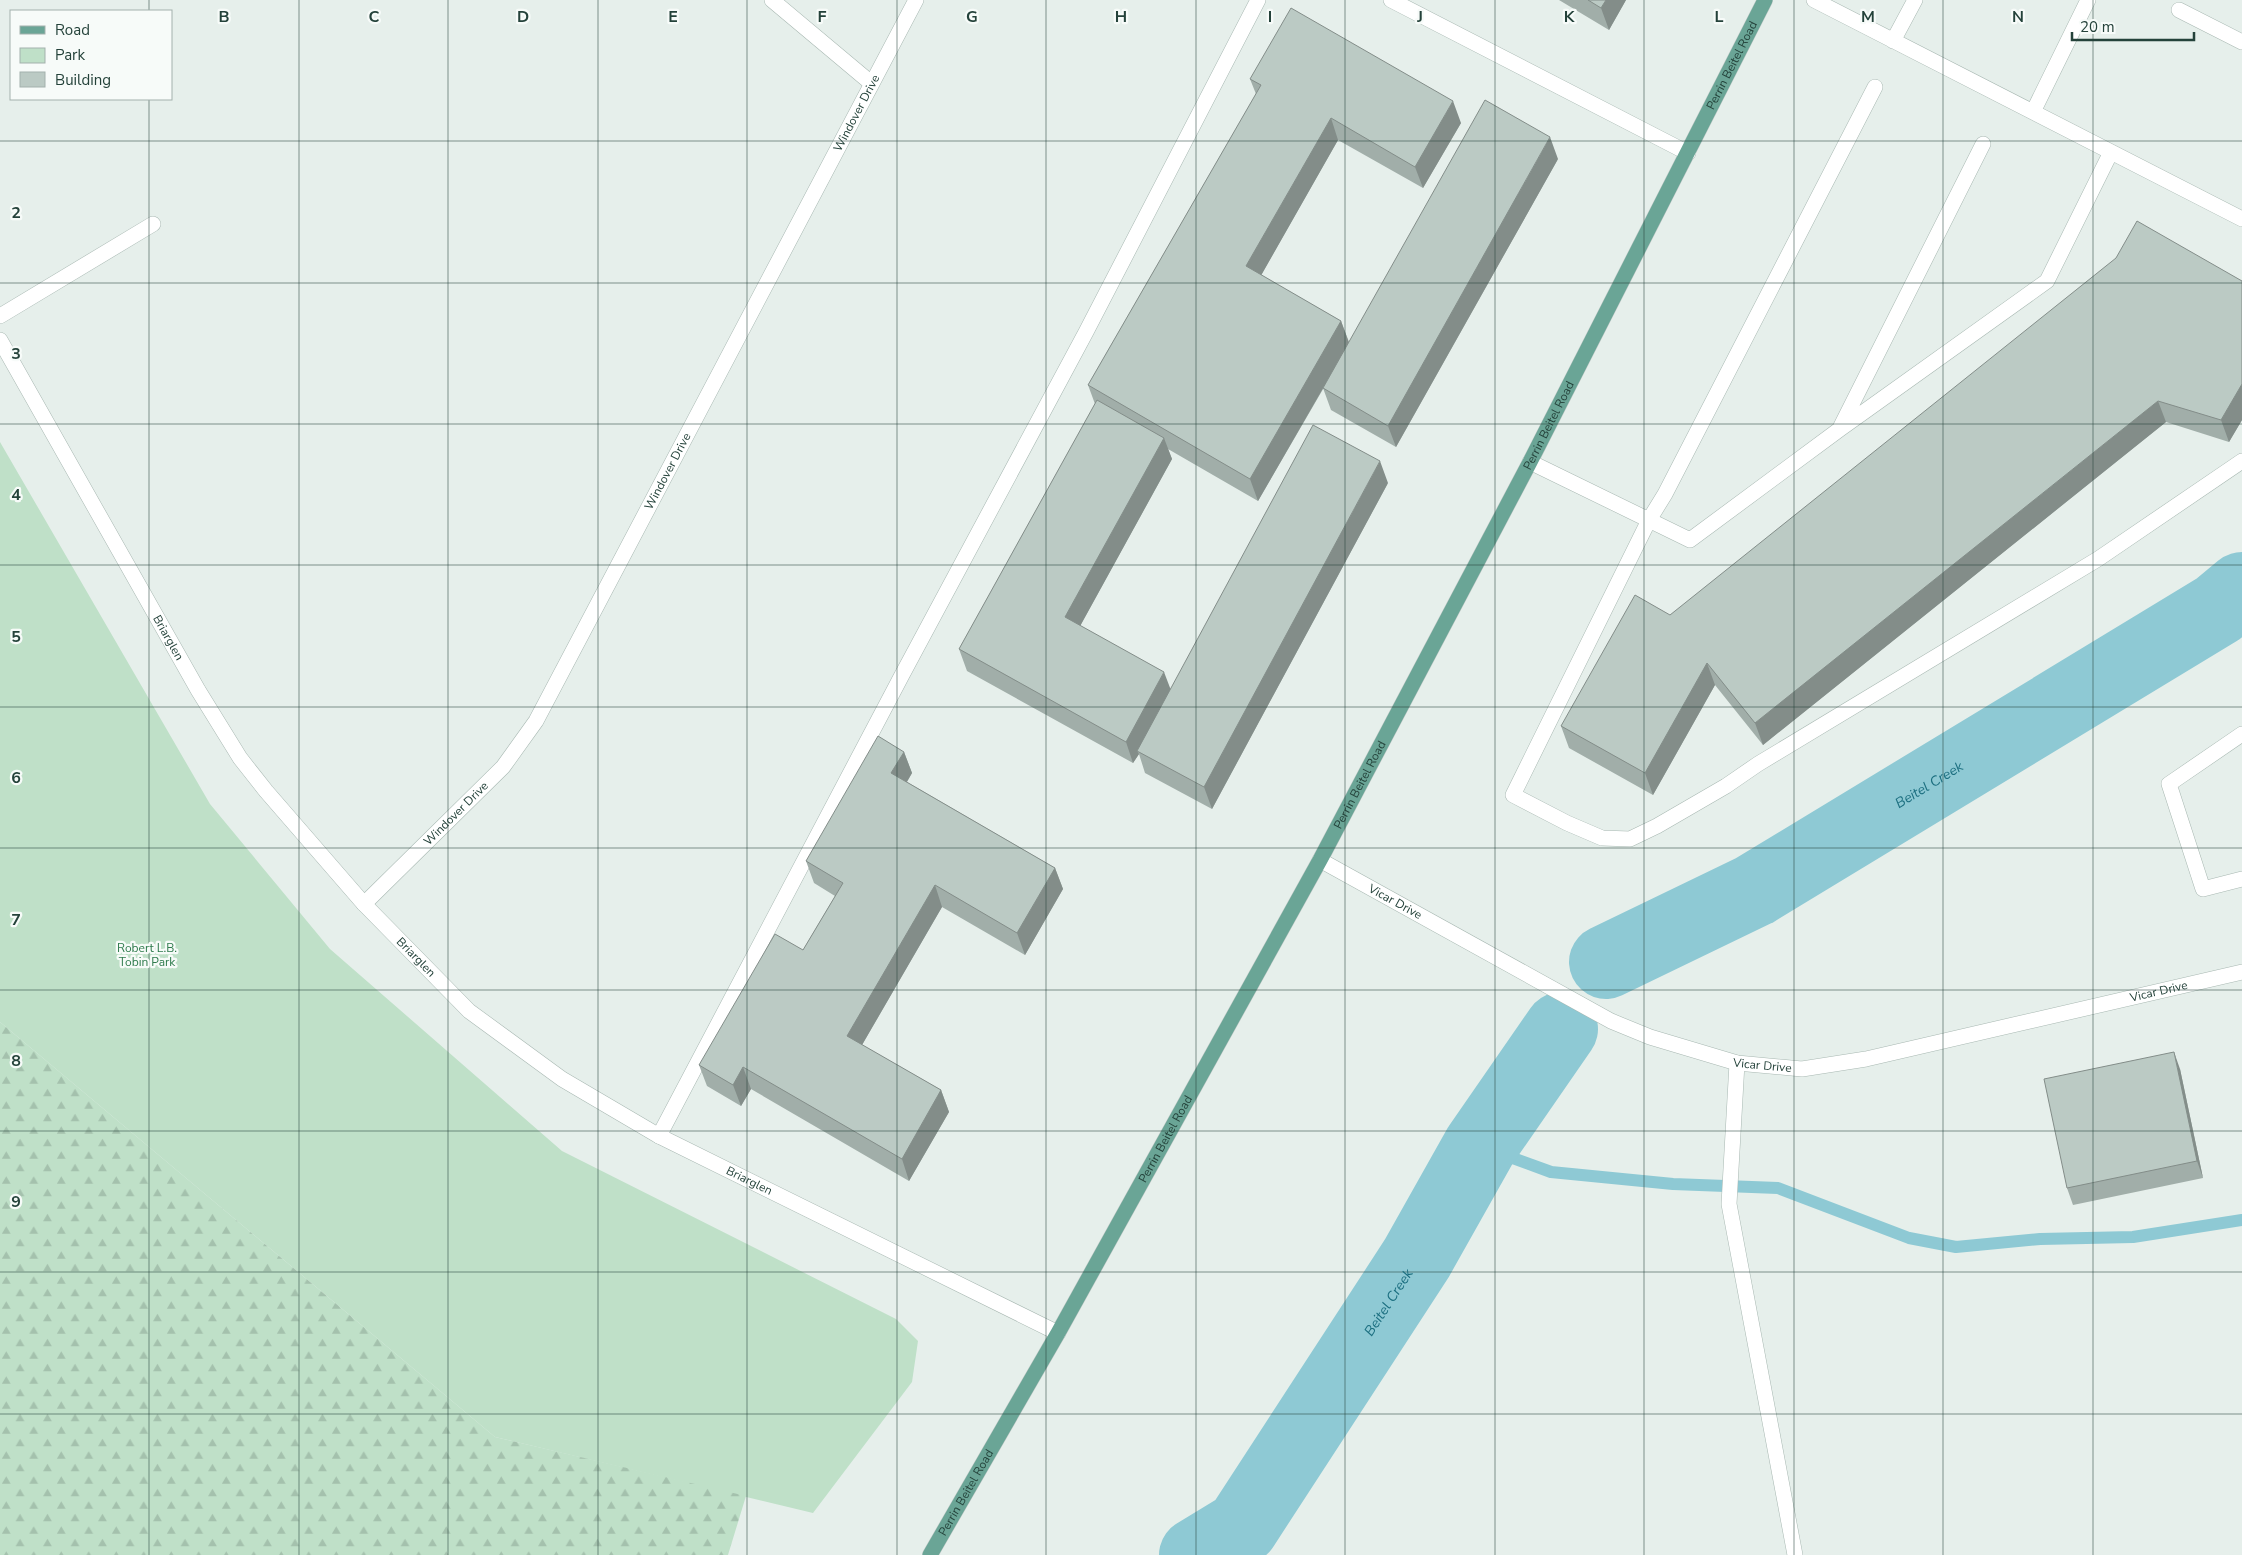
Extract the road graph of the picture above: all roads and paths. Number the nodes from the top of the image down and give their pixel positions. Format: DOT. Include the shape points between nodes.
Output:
graph roads {
  1 [pos="772,0"];
  2 [pos="916,0"];
  3 [pos="1258,0"];
  4 [pos="1391,0"];
  5 [pos="1765,0"];
  6 [pos="1814,0"];
  7 [pos="1915,0"];
  8 [pos="2088,0"];
  9 [pos="2179,10"];
  10 [pos="1893,41"];
  11 [pos="2242,42"];
  12 [pos="871,83"];
  13 [pos="1875,87"];
  14 [pos="2032,112"];
  15 [pos="1983,144"];
  16 [pos="2111,152"];
  17 [pos="1688,153"];
  18 [pos="2242,219"];
  19 [pos="154,224"];
  20 [pos="0,316"];
  21 [pos="0,340"];
  22 [pos="1840,429"];
  23 [pos="2242,461"];
  24 [pos="1530,462"];
  25 [pos="1649,520"];
  26 [pos="2242,734"];
  27 [pos="1320,860"];
  28 [pos="2242,879"];
  29 [pos="364,904"];
  30 [pos="2242,972"];
  31 [pos="1737,1063"];
  32 [pos="659,1136"];
  33 [pos="1058,1333"];
  34 [pos="930,1555"];
  35 [pos="1795,1555"];
  1 -- 12 [label="street"];
  2 -- 12 [label="street, Windover Drive"];
  3 -- 32 [label="street" via="1086,332"];
  4 -- 17 [label="street"];
  5 -- 17 [label="main road, Perrin Beitel Road"];
  6 -- 10 [label="street"];
  7 -- 10 [label="street"];
  8 -- 14 [label="street"];
  9 -- 11 [label="street"];
  10 -- 14 [label="street"];
  12 -- 29 [label="street, Windover Drive" via="536,721 503,767"];
  13 -- 25 [label="street"];
  14 -- 16 [label="street"];
  15 -- 22 [label="street"];
  16 -- 18 [label="street"];
  16 -- 22 [label="street" via="2047,281"];
  17 -- 24 [label="main road, Perrin Beitel Road"];
  19 -- 20 [label="street"];
  21 -- 29 [label="street, Briarglen" via="198,690 240,758"];
  22 -- 25 [label="street" via="1690,540"];
  23 -- 25 [label="street" via="2098,559 1726,786 1630,838 1602,838 1513,795"];
  24 -- 25 [label="street"];
  24 -- 27 [label="main road, Perrin Beitel Road"];
  26 -- 28 [label="street" via="2169,784 2203,889"];
  27 -- 31 [label="street, Vicar Drive" via="1611,1020 1650,1037"];
  27 -- 33 [label="main road, Perrin Beitel Road"];
  29 -- 32 [label="street, Briarglen" via="469,1011 562,1079"];
  30 -- 31 [label="street, Vicar Drive" via="1866,1059 1802,1069"];
  31 -- 35 [label="street" via="1729,1204"];
  32 -- 33 [label="street, Briarglen"];
  33 -- 34 [label="main road, Perrin Beitel Road"];
}
